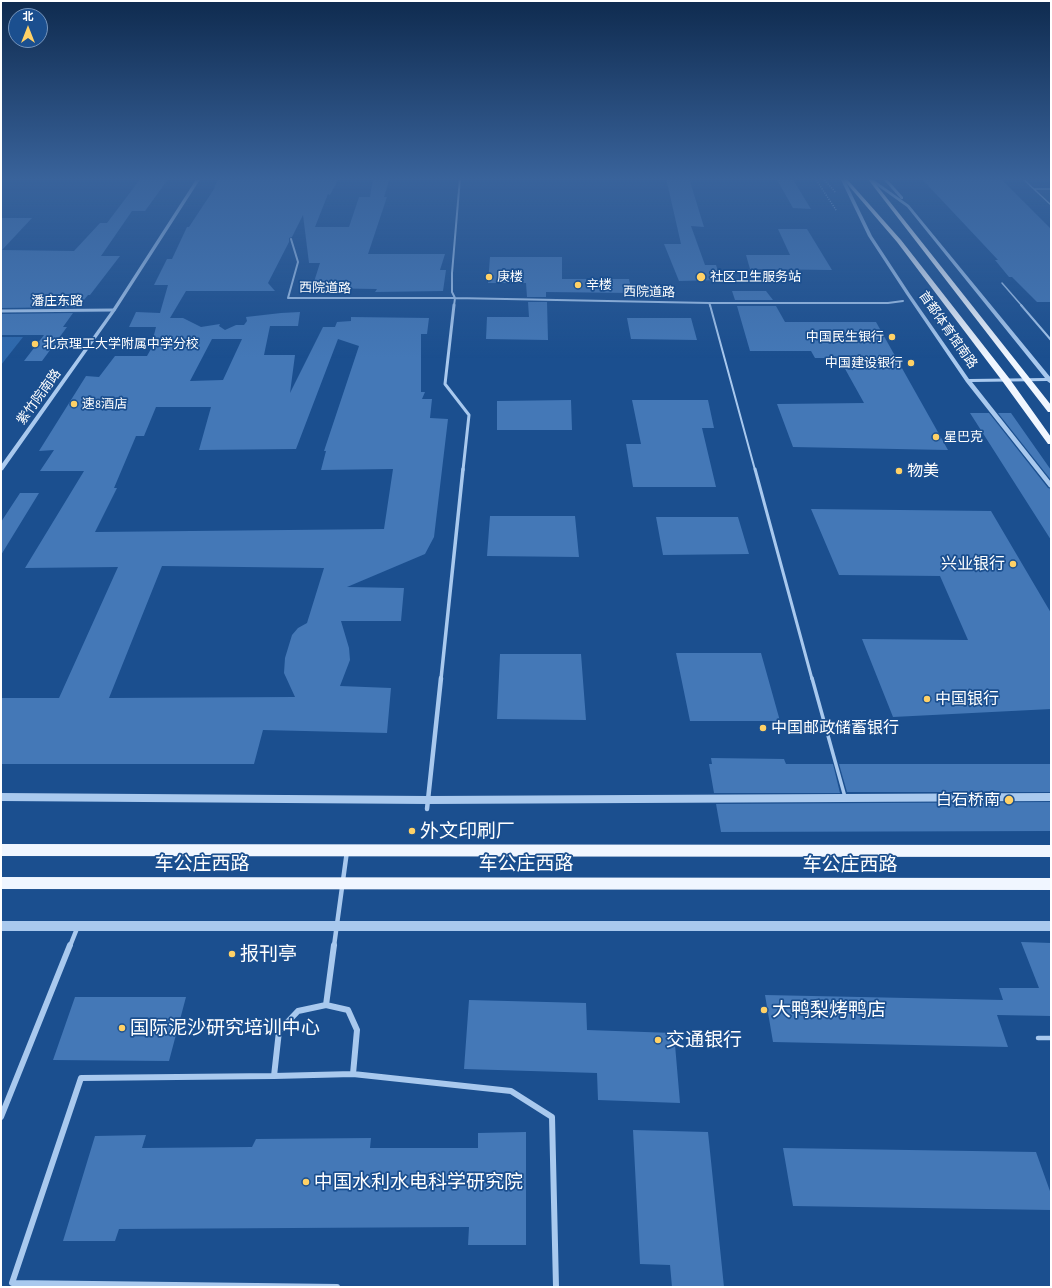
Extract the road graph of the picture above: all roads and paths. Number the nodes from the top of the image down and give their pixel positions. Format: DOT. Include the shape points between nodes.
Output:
graph roads {
  1 [pos="160,238"];
  2 [pos="455,238"];
  3 [pos="871,238"];
  4 [pos="897,238"];
  5 [pos="916,238"];
  6 [pos="934,238"];
  7 [pos="291,239"];
  8 [pos="1002,283"];
  9 [pos="455,298"];
  10 [pos="903,301"];
  11 [pos="709,303"];
  12 [pos="114,310"];
  13 [pos="1,311"];
  14 [pos="1051,340"];
  15 [pos="1006,380"];
  16 [pos="1027,380"];
  17 [pos="1050,380"];
  18 [pos="968,381"];
  19 [pos="1051,410"];
  20 [pos="1051,442"];
  21 [pos="1,469"];
  22 [pos="1051,486"];
  23 [pos="1,797"];
  24 [pos="1051,797"];
  25 [pos="845,798"];
  26 [pos="428,800"];
  27 [pos="427,809"];
  28 [pos="1,850"];
  29 [pos="347,851"];
  30 [pos="1051,851"];
  31 [pos="1,883"];
  32 [pos="343,883"];
  33 [pos="1051,884"];
  34 [pos="1,926"];
  35 [pos="78,926"];
  36 [pos="336,926"];
  37 [pos="1051,926"];
  38 [pos="326,1004"];
  39 [pos="1038,1038"];
  40 [pos="1051,1038"];
  41 [pos="353,1074"];
  42 [pos="274,1076"];
  43 [pos="1,1117"];
  44 [pos="337,1287"];
  45 [pos="556,1287"];
  1 -- 12 [label="street, 紫竹院南路"];
  2 -- 9 [label="street" via="452,292"];
  3 -- 18 [label="street, 首都体育馆南路"];
  4 -- 15 [label="main road, 首都体育馆南路"];
  5 -- 16 [label="main road, 首都体育馆南路"];
  6 -- 17 [label="street, 首都体育馆南路"];
  7 -- 9 [label="street, 西院道路" via="298,262 288,298"];
  8 -- 14 [label="lane"];
  9 -- 11 [label="street, 西院道路"];
  9 -- 26 [label="street" via="445,384 469,414"];
  10 -- 11 [label="street, 西院道路"];
  11 -- 25 [label="lane"];
  12 -- 13 [label="street, 潘庄东路"];
  12 -- 21 [label="street, 紫竹院南路"];
  15 -- 16 [label="street"];
  15 -- 18 [label="street"];
  15 -- 20 [label="main road, 首都体育馆南路"];
  16 -- 17 [label="street"];
  16 -- 19 [label="main road, 首都体育馆南路"];
  18 -- 22 [label="street, 首都体育馆南路"];
  23 -- 26 [label="street"];
  24 -- 25 [label="street"];
  25 -- 26 [label="street"];
  26 -- 27 [label="street"];
  28 -- 29 [label="main road, 车公庄西路"];
  29 -- 30 [label="main road, 车公庄西路"];
  29 -- 32 [label="street"];
  31 -- 32 [label="main road, 车公庄西路"];
  32 -- 33 [label="main road, 车公庄西路"];
  32 -- 36 [label="street"];
  34 -- 35 [label="street"];
  35 -- 36 [label="street"];
  35 -- 43 [label="street"];
  36 -- 37 [label="street"];
  36 -- 38 [label="street"];
  38 -- 41 [label="street" via="348,1010 357,1030"];
  38 -- 42 [label="street" via="298,1011 279,1031"];
  39 -- 40 [label="lane"];
  41 -- 42 [label="street"];
  41 -- 45 [label="street" via="511,1091 552,1117"];
  42 -- 44 [label="street" via="81,1078 12,1283"];
}
